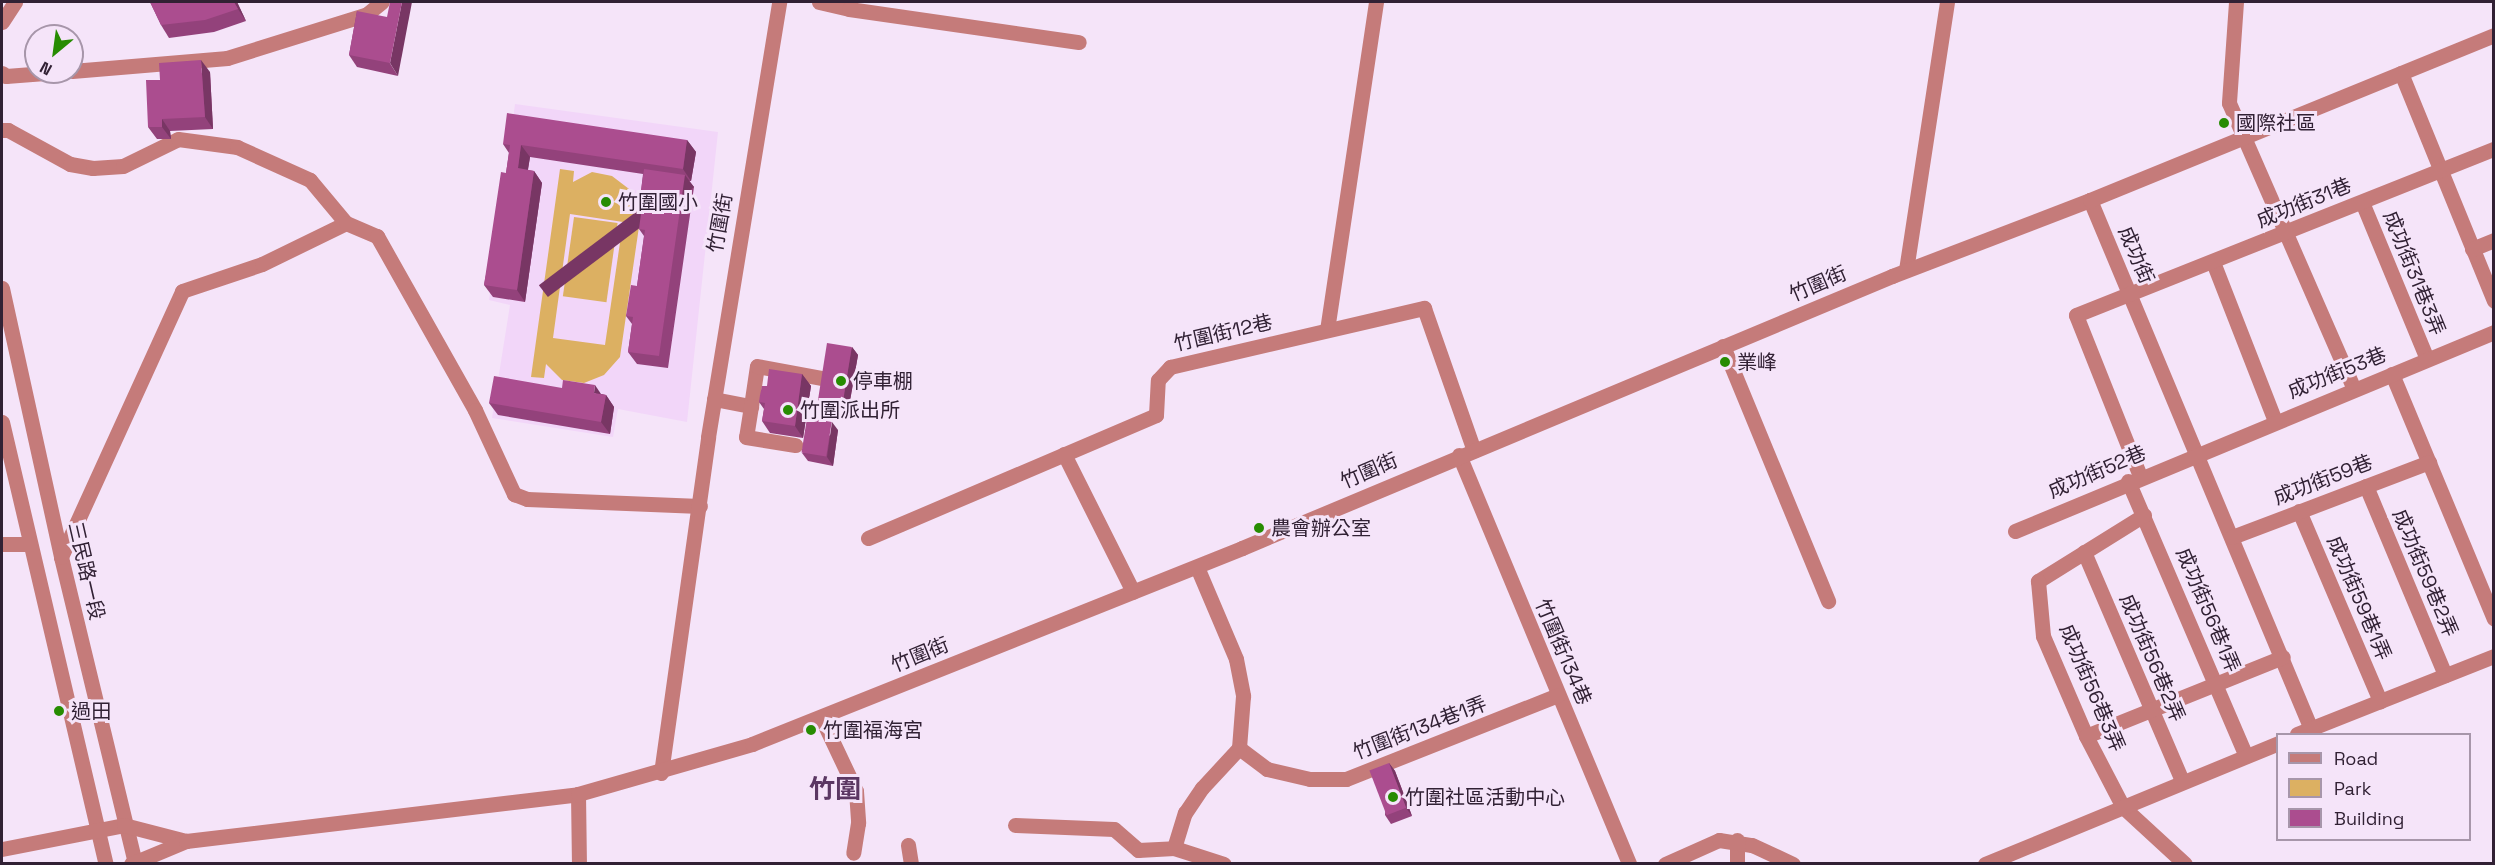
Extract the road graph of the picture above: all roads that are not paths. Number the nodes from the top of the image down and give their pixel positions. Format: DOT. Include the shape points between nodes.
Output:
graph roads {
  1 [pos="15,2"];
  2 [pos="382,2"];
  3 [pos="779,2"];
  4 [pos="819,2"];
  5 [pos="1376,2"];
  6 [pos="1947,2"];
  7 [pos="2236,2"];
  8 [pos="2,22"];
  9 [pos="2493,35"];
  10 [pos="1079,42"];
  11 [pos="84,70"];
  12 [pos="2401,73"];
  13 [pos="24,76"];
  14 [pos="3,78"];
  15 [pos="2,130"];
  16 [pos="2246,137"];
  17 [pos="2493,149"];
  18 [pos="2441,170"];
  19 [pos="2090,200"];
  20 [pos="2362,202"];
  21 [pos="346,223"];
  22 [pos="2287,232"];
  23 [pos="2493,240"];
  24 [pos="2472,249"];
  25 [pos="2213,262"];
  26 [pos="1906,270"];
  27 [pos="2,288"];
  28 [pos="2130,296"];
  29 [pos="2493,301"];
  30 [pos="1327,330"];
  31 [pos="2493,332"];
  32 [pos="1723,346"];
  33 [pos="2427,359"];
  34 [pos="2391,374"];
  35 [pos="822,378"];
  36 [pos="2354,389"];
  37 [pos="714,399"];
  38 [pos="751,406"];
  39 [pos="2275,421"];
  40 [pos="2,422"];
  41 [pos="795,445"];
  42 [pos="1466,453"];
  43 [pos="2197,453"];
  44 [pos="1064,454"];
  45 [pos="2429,462"];
  46 [pos="2134,479"];
  47 [pos="2366,486"];
  48 [pos="700,506"];
  49 [pos="2299,511"];
  50 [pos="2144,515"];
  51 [pos="2015,531"];
  52 [pos="2232,537"];
  53 [pos="868,538"];
  54 [pos="2,544"];
  55 [pos="30,544"];
  56 [pos="2084,552"];
  57 [pos="61,557"];
  58 [pos="1197,567"];
  59 [pos="1133,592"];
  60 [pos="1828,601"];
  61 [pos="2493,620"];
  62 [pos="2493,656"];
  63 [pos="2283,657"];
  64 [pos="2445,675"];
  65 [pos="2216,684"];
  66 [pos="1558,695"];
  67 [pos="2380,701"];
  68 [pos="2151,710"];
  69 [pos="821,717"];
  70 [pos="2304,732"];
  71 [pos="2086,736"];
  72 [pos="2276,743"];
  73 [pos="1239,748"];
  74 [pos="2246,756"];
  75 [pos="662,773"];
  76 [pos="2182,781"];
  77 [pos="578,794"];
  78 [pos="2123,807"];
  79 [pos="124,825"];
  80 [pos="1015,825"];
  81 [pos="97,830"];
  82 [pos="1737,840"];
  83 [pos="186,841"];
  84 [pos="908,845"];
  85 [pos="1174,848"];
  86 [pos="2,849"];
  87 [pos="852,853"];
  88 [pos="133,863"];
  89 [pos="106,864"];
  90 [pos="579,864"];
  91 [pos="911,864"];
  92 [pos="1224,864"];
  93 [pos="1629,864"];
  94 [pos="1665,864"];
  95 [pos="1737,864"];
  96 [pos="1793,864"];
  97 [pos="1985,864"];
  98 [pos="2185,864"];
  1 -- 8 [label="street"];
  2 -- 11 [label="street" via="367,14 227,58"];
  3 -- 37 [label="street, 竹圍街"];
  4 -- 10 [label="street"];
  5 -- 30 [label="street"];
  6 -- 26 [label="street"];
  7 -- 16 [label="street" via="2229,103"];
  9 -- 12 [label="street"];
  12 -- 16 [label="street"];
  12 -- 18 [label="street"];
  13 -- 14 [label="street"];
  15 -- 21 [label="street" via="70,164 93,168 123,165 178,139 237,147 310,180"];
  16 -- 19 [label="street"];
  16 -- 22 [label="street"];
  17 -- 18 [label="street, 成功街31巷"];
  18 -- 20 [label="street, 成功街31巷"];
  18 -- 24 [label="street"];
  19 -- 26 [label="street, 竹圍街"];
  19 -- 28 [label="street, 成功街"];
  20 -- 22 [label="street, 成功街31巷"];
  20 -- 33 [label="street, 成功街31巷3弄"];
  21 -- 48 [label="street" via="377,236 476,410 514,494 526,499"];
  21 -- 57 [label="street" via="262,264 182,291"];
  22 -- 25 [label="street, 成功街31巷"];
  22 -- 36 [label="street"];
  23 -- 24 [label="street"];
  24 -- 29 [label="street"];
  25 -- 28 [label="street, 成功街31巷"];
  25 -- 39 [label="street"];
  26 -- 32 [label="street, 竹圍街"];
  27 -- 57 [label="street, 三民路一段"];
  28 -- 43 [label="street, 成功街"];
  28 -- 46 [label="street, 成功街31巷" via="2076,315"];
  30 -- 42 [label="street, 竹圍街12巷" via="1424,308"];
  30 -- 44 [label="street, 竹圍街12巷" via="1170,367 1158,380 1156,415"];
  31 -- 33 [label="street, 成功街53巷"];
  32 -- 42 [label="street, 竹圍街"];
  32 -- 60 [label="street"];
  33 -- 34 [label="street, 成功街53巷"];
  34 -- 36 [label="street, 成功街53巷"];
  34 -- 45 [label="street"];
  35 -- 38 [label="street" via="757,366"];
  36 -- 39 [label="street, 成功街53巷"];
  37 -- 38 [label="street"];
  37 -- 48 [label="street, 竹圍街"];
  38 -- 41 [label="street" via="746,437"];
  39 -- 43 [label="street, 成功街53巷"];
  40 -- 55 [label="street"];
  42 -- 58 [label="street, 竹圍街"];
  42 -- 66 [label="street, 竹圍街134巷"];
  43 -- 46 [label="street, 成功街52巷"];
  43 -- 52 [label="street, 成功街"];
  44 -- 53 [label="street, 竹圍街12巷"];
  44 -- 59 [label="street"];
  45 -- 47 [label="street, 成功街59巷"];
  45 -- 61 [label="street"];
  46 -- 50 [label="street, 成功街56巷1弄"];
  46 -- 51 [label="street, 成功街52巷"];
  47 -- 49 [label="street, 成功街59巷"];
  47 -- 64 [label="street, 成功街59巷2弄"];
  48 -- 75 [label="street, 竹圍街"];
  49 -- 52 [label="street, 成功街59巷"];
  49 -- 67 [label="street, 成功街59巷1弄"];
  50 -- 56 [label="street"];
  50 -- 65 [label="street, 成功街56巷1弄"];
  52 -- 63 [label="street, 成功街"];
  54 -- 55 [label="street"];
  55 -- 81 [label="street"];
  56 -- 68 [label="street, 成功街56巷2弄"];
  56 -- 71 [label="street, 成功街56巷3弄" via="2038,581 2043,636"];
  57 -- 79 [label="street, 三民路一段"];
  58 -- 59 [label="street, 竹圍街"];
  58 -- 73 [label="street" via="1236,659 1243,696"];
  59 -- 69 [label="street, 竹圍街"];
  62 -- 64 [label="street"];
  63 -- 65 [label="street"];
  63 -- 70 [label="street, 成功街"];
  64 -- 67 [label="street"];
  65 -- 68 [label="street"];
  65 -- 74 [label="street, 成功街56巷1弄"];
  66 -- 73 [label="street, 竹圍街134巷1弄" via="1346,778 1310,779 1267,769"];
  66 -- 93 [label="street, 竹圍街134巷"];
  67 -- 70 [label="street"];
  68 -- 71 [label="street"];
  68 -- 76 [label="street, 成功街56巷2弄"];
  69 -- 75 [label="street, 竹圍街"];
  69 -- 87 [label="street" via="856,791 858,823"];
  71 -- 78 [label="street, 成功街56巷3弄"];
  72 -- 74 [label="street"];
  73 -- 85 [label="street" via="1185,813"];
  74 -- 76 [label="street"];
  75 -- 77 [label="street, 竹圍街"];
  76 -- 78 [label="street"];
  77 -- 83 [label="street, 竹圍街"];
  77 -- 90 [label="street"];
  78 -- 97 [label="street"];
  78 -- 98 [label="street, 成功街56巷3弄"];
  79 -- 81 [label="street"];
  79 -- 83 [label="street"];
  79 -- 88 [label="street, 三民路一段"];
  80 -- 85 [label="street" via="1114,829 1138,850"];
  81 -- 86 [label="street"];
  81 -- 89 [label="street"];
  82 -- 94 [label="street" via="1719,840"];
  82 -- 95 [label="street"];
  82 -- 96 [label="street"];
  83 -- 88 [label="street"];
  84 -- 91 [label="street"];
  85 -- 92 [label="street"];
}
